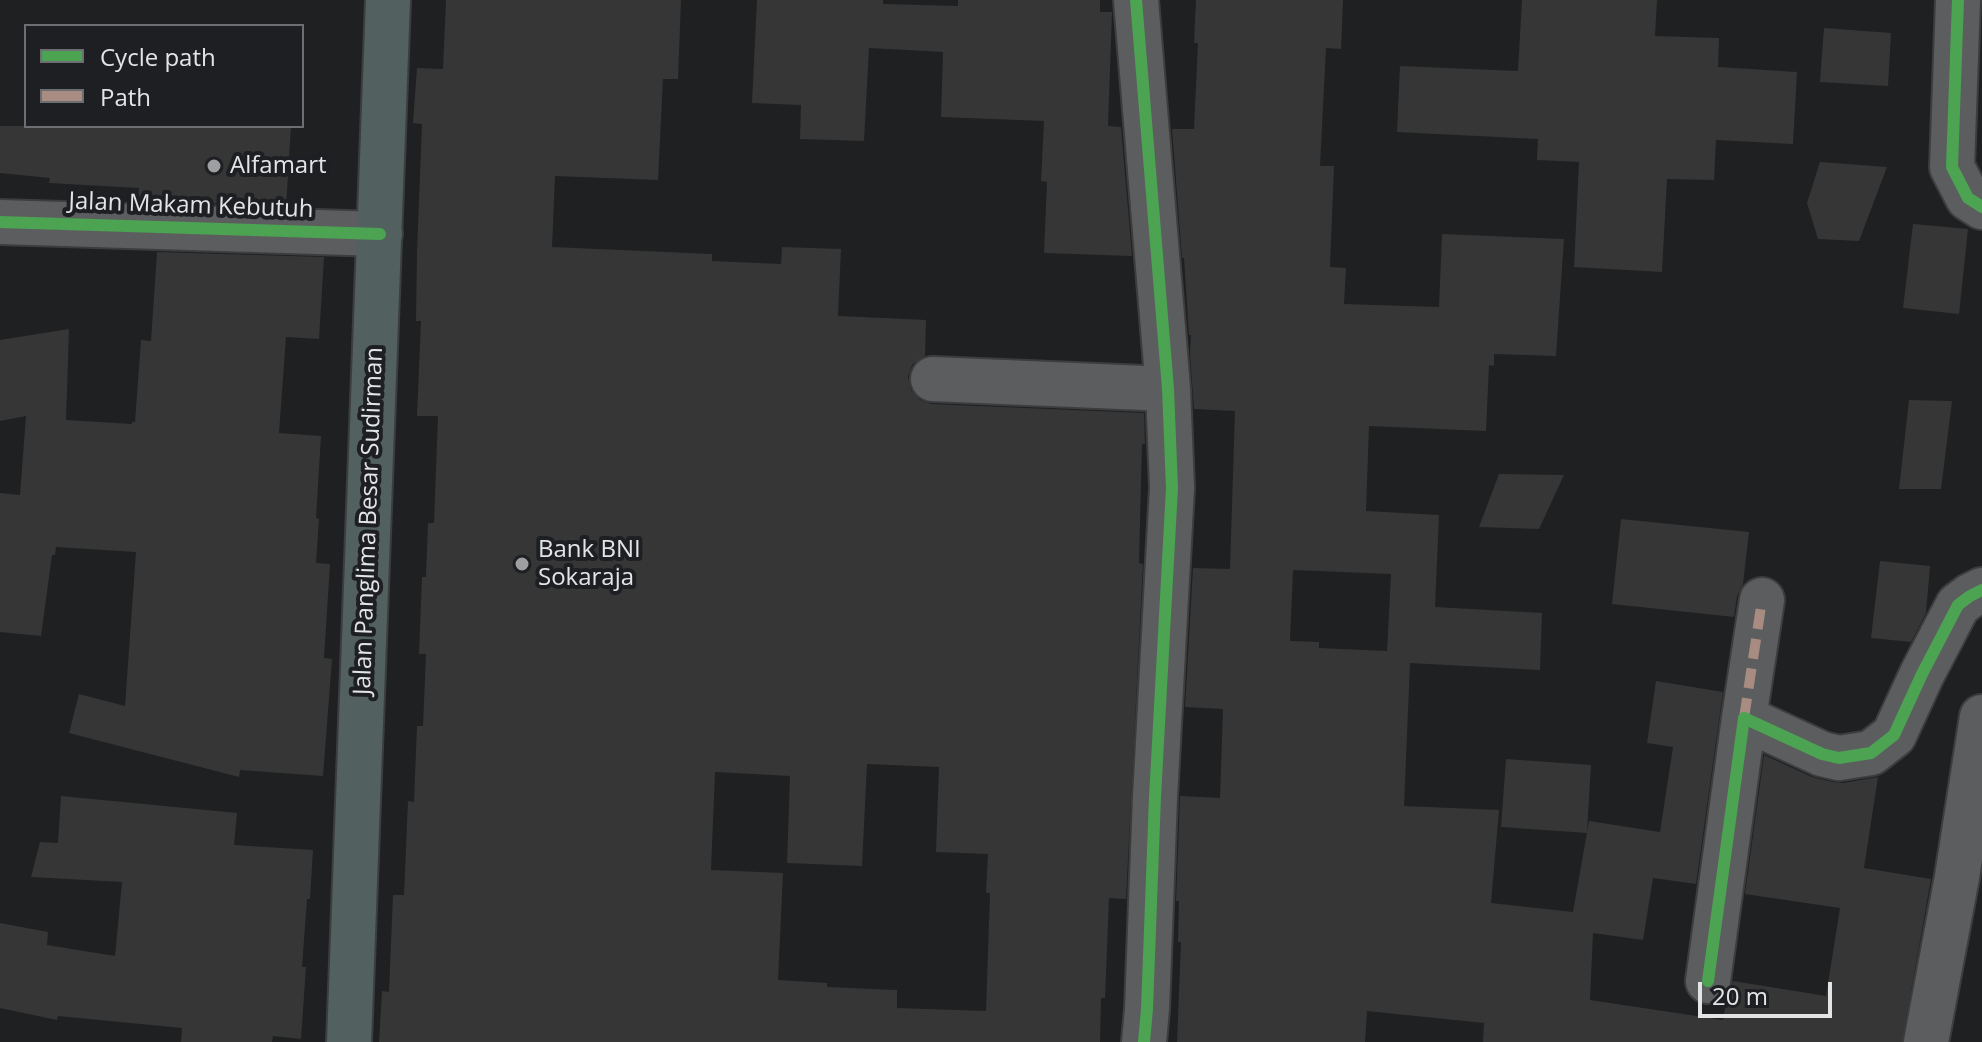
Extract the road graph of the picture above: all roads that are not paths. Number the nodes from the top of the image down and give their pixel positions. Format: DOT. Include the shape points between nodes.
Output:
graph roads {
  1 [pos="388,0"];
  2 [pos="1136,0"];
  3 [pos="1958,0"];
  4 [pos="1982,207"];
  5 [pos="0,222"];
  6 [pos="380,234"];
  7 [pos="933,379"];
  8 [pos="1168,389"];
  9 [pos="1982,590"];
  10 [pos="1762,600"];
  11 [pos="1982,717"];
  12 [pos="1744,718"];
  13 [pos="1708,981"];
  14 [pos="349,1042"];
  15 [pos="1144,1042"];
  16 [pos="1926,1042"];
  1 -- 6 [label="highway, Jalan Panglima Besar Sudirman"];
  2 -- 8 [label="street"];
  3 -- 4 [label="street" via="1952,167 1968,198"];
  5 -- 6 [label="street, Jalan Makam Kebutuh"];
  6 -- 14 [label="highway, Jalan Panglima Besar Sudirman"];
  7 -- 8 [label="street"];
  8 -- 15 [label="street" via="1172,488"];
  9 -- 12 [label="street" via="1958,605 1894,735 1871,753 1839,758 1822,754"];
  10 -- 12 [label="street"];
  11 -- 16 [label="street"];
  12 -- 13 [label="street"];
}
